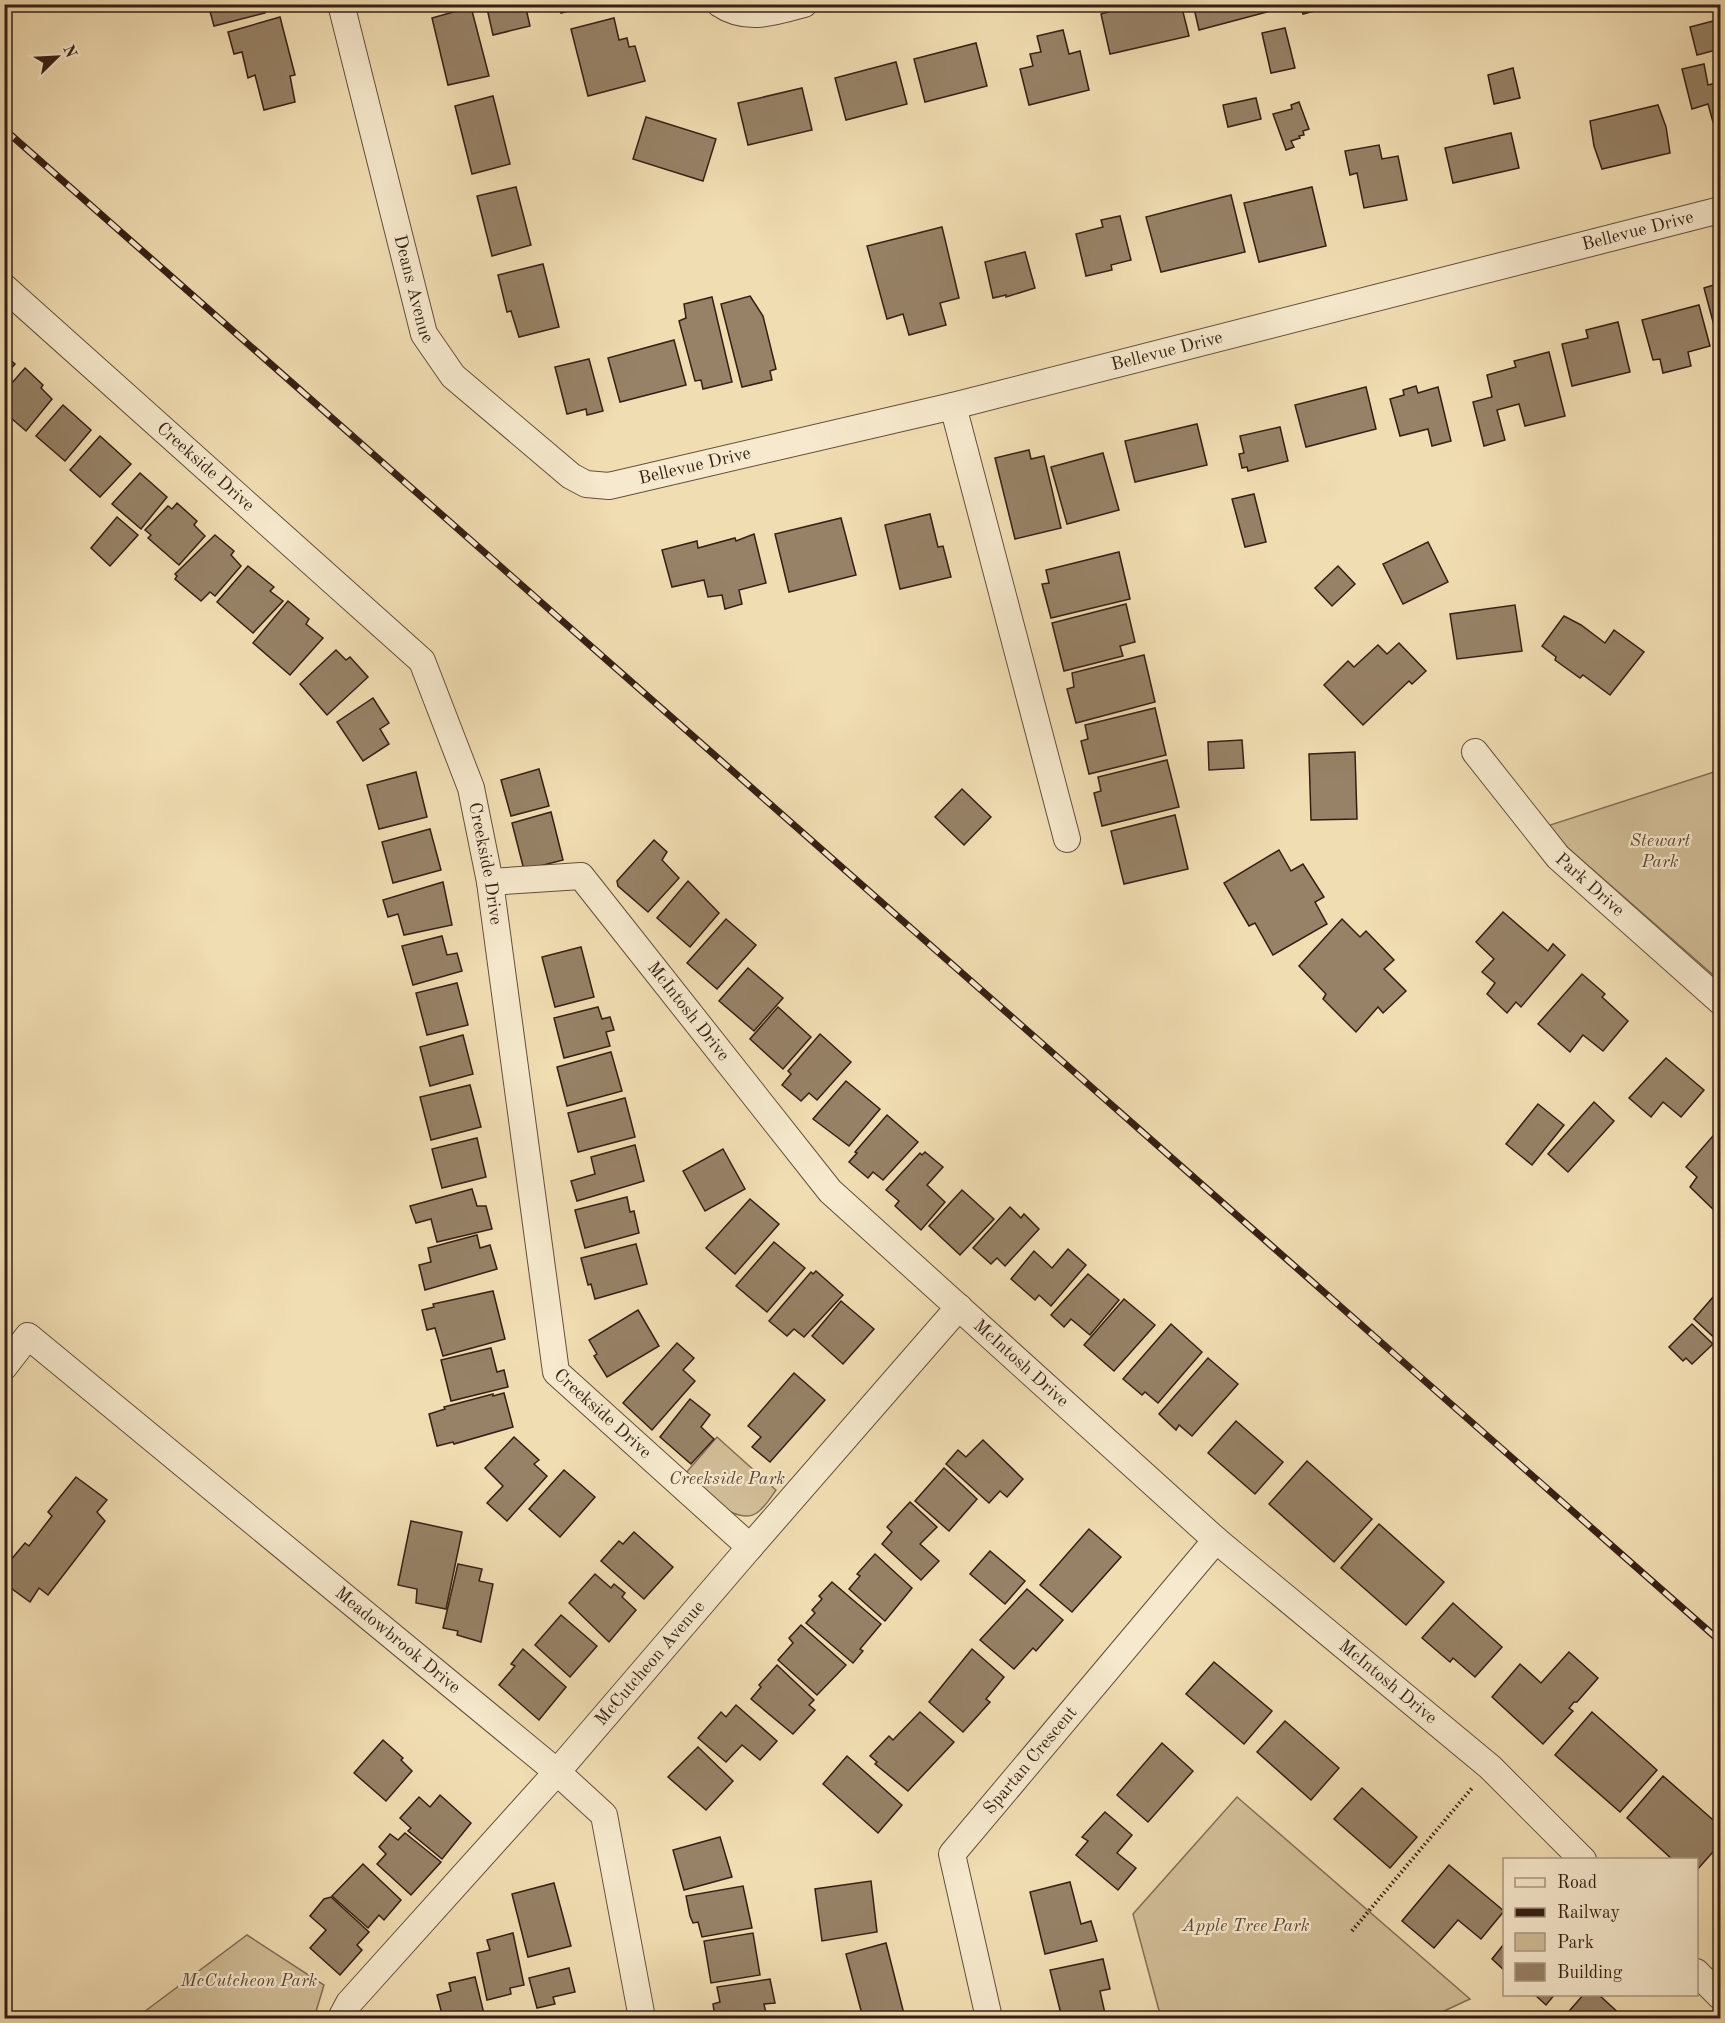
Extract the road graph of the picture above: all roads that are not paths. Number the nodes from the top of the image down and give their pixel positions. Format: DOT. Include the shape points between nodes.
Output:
graph roads {
  1 [pos="341,4"];
  2 [pos="804,4"];
  3 [pos="720,5"];
  4 [pos="1720,210"];
  5 [pos="4,287"];
  6 [pos="953,406"];
  7 [pos="609,486"];
  8 [pos="1475,752"];
  9 [pos="1067,839"];
  10 [pos="490,882"];
  11 [pos="1720,1001"];
  12 [pos="959,1307"];
  13 [pos="4,1366"];
  14 [pos="1216,1540"];
  15 [pos="750,1547"];
  16 [pos="557,1772"];
  17 [pos="1581,1858"];
  18 [pos="1698,1974"];
  19 [pos="1720,1996"];
  20 [pos="341,2019"];
  21 [pos="642,2019"];
  22 [pos="989,2019"];
  1 -- 7 [label="street, Deans Avenue" via="424,334 453,376 571,476 586,484"];
  2 -- 3 [label="street" via="763,15 739,14"];
  4 -- 6 [label="street, Bellevue Drive"];
  5 -- 10 [label="street, Creekside Drive" via="422,661 471,788"];
  6 -- 7 [label="street, Bellevue Drive"];
  6 -- 9 [label="street"];
  8 -- 11 [label="street, Park Drive" via="1558,857"];
  10 -- 12 [label="street, McIntosh Drive" via="581,876 830,1191"];
  10 -- 15 [label="street, Creekside Drive" via="556,1372"];
  12 -- 14 [label="street, McIntosh Drive"];
  12 -- 15 [label="street, McCutcheon Avenue"];
  13 -- 16 [label="street, Meadowbrook Drive" via="28,1336"];
  14 -- 17 [label="street, McIntosh Drive" via="1490,1767"];
  14 -- 22 [label="street, Spartan Crescent" via="952,1854"];
  15 -- 16 [label="street, McCutcheon Avenue"];
  16 -- 20 [label="street, McCutcheon Avenue" via="349,2003"];
  16 -- 21 [label="street, Meadowbrook Drive" via="604,1815"];
  18 -- 19 [label="street"];
}
